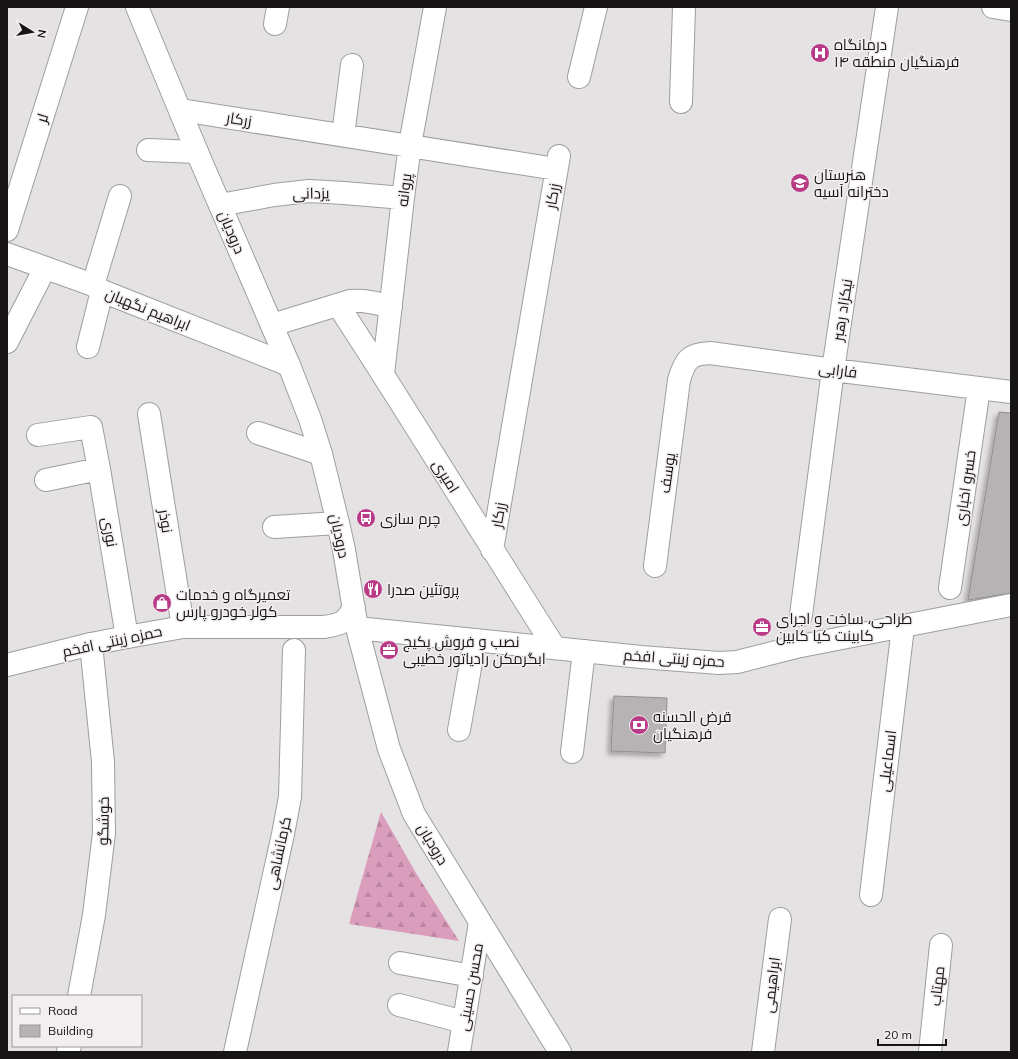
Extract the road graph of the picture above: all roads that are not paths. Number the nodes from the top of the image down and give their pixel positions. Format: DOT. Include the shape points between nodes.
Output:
graph roads {
  1 [pos="77,7"];
  2 [pos="137,7"];
  3 [pos="435,7"];
  4 [pos="596,7"];
  5 [pos="684,7"];
  6 [pos="887,7"];
  7 [pos="993,7"];
  8 [pos="1011,10"];
  9 [pos="352,65"];
  10 [pos="579,77"];
  11 [pos="681,102"];
  12 [pos="180,110"];
  13 [pos="343,135"];
  14 [pos="410,145"];
  15 [pos="148,150"];
  16 [pos="197,152"];
  17 [pos="120,196"];
  18 [pos="403,198"];
  19 [pos="220,205"];
  20 [pos="7,230"];
  21 [pos="7,254"];
  22 [pos="45,268"];
  23 [pos="97,288"];
  24 [pos="338,305"];
  25 [pos="391,307"];
  26 [pos="272,325"];
  27 [pos="7,342"];
  28 [pos="88,347"];
  29 [pos="289,365"];
  30 [pos="833,370"];
  31 [pos="383,374"];
  32 [pos="680,380"];
  33 [pos="979,388"];
  34 [pos="1011,392"];
  35 [pos="149,414"];
  36 [pos="258,433"];
  37 [pos="38,435"];
  38 [pos="321,454"];
  39 [pos="99,469"];
  40 [pos="46,480"];
  41 [pos="338,523"];
  42 [pos="274,527"];
  43 [pos="492,550"];
  44 [pos="655,566"];
  45 [pos="950,588"];
  46 [pos="1011,605"];
  47 [pos="801,614"];
  48 [pos="355,618"];
  49 [pos="183,627"];
  50 [pos="904,627"];
  51 [pos="127,637"];
  52 [pos="475,640"];
  53 [pos="91,644"];
  54 [pos="555,648"];
  55 [pos="294,650"];
  56 [pos="584,651"];
  57 [pos="7,665"];
  58 [pos="458,730"];
  59 [pos="572,752"];
  60 [pos="871,895"];
  61 [pos="780,919"];
  62 [pos="480,922"];
  63 [pos="941,945"];
  64 [pos="400,963"];
  65 [pos="472,976"];
  66 [pos="79,995"];
  67 [pos="399,1005"];
  68 [pos="464,1022"];
  69 [pos="235,1052"];
  70 [pos="459,1052"];
  71 [pos="560,1052"];
  72 [pos="763,1052"];
  73 [pos="930,1052"];
  1 -- 20 [label="street, لر"];
  2 -- 12 [label="street, درودیان"];
  3 -- 14 [label="street, پروانه"];
  4 -- 10 [label="street"];
  5 -- 11 [label="street"];
  6 -- 30 [label="street, نیکزاد رهبر"];
  7 -- 8 [label="street"];
  9 -- 13 [label="street"];
  12 -- 13 [label="street, زرکار"];
  12 -- 16 [label="street, درودیان"];
  13 -- 14 [label="street, زرکار"];
  14 -- 18 [label="street, پروانه"];
  14 -- 43 [label="street, زرکار" via="558,163"];
  15 -- 16 [label="street"];
  16 -- 19 [label="street, درودیان"];
  17 -- 23 [label="street"];
  18 -- 19 [label="street, یزدانی" via="309,191"];
  18 -- 25 [label="street, پروانه"];
  19 -- 26 [label="street, درودیان"];
  21 -- 22 [label="street, ابراهیم نگهبان"];
  22 -- 23 [label="street, ابراهیم نگهبان"];
  22 -- 27 [label="street"];
  23 -- 28 [label="street"];
  23 -- 29 [label="street, ابراهیم نگهبان"];
  24 -- 25 [label="street" via="361,300"];
  24 -- 26 [label="street"];
  24 -- 31 [label="street, امیری"];
  25 -- 31 [label="street, پروانه"];
  26 -- 29 [label="street, درودیان"];
  29 -- 38 [label="street, درودیان"];
  30 -- 32 [label="street, فارابی" via="710,353 690,358 684,366"];
  30 -- 33 [label="street, فارابی"];
  30 -- 47 [label="street, نیکزاد رهبر"];
  31 -- 43 [label="street, امیری"];
  32 -- 44 [label="street, یوسف"];
  33 -- 34 [label="street, فارابی"];
  33 -- 45 [label="street, خسرو اخباری"];
  35 -- 49 [label="street, نوذر"];
  36 -- 38 [label="street"];
  37 -- 39 [label="street, نوری" via="90,427"];
  38 -- 41 [label="street, درودیان"];
  39 -- 40 [label="street"];
  39 -- 51 [label="street, نوری"];
  41 -- 42 [label="street"];
  41 -- 48 [label="street, درودیان"];
  43 -- 54 [label="street, امیری"];
  46 -- 50 [label="street, حمزه زینتی افخم"];
  48 -- 49 [label="street, حمزه زینتی افخم" via="348,618 342,624 324,627"];
  48 -- 52 [label="street, حمزه زینتی افخم"];
  48 -- 62 [label="street, درودیان" via="389,749 414,814"];
  49 -- 51 [label="street, حمزه زینتی افخم"];
  50 -- 56 [label="street, حمزه زینتی افخم" via="796,647 737,662 719,663"];
  50 -- 60 [label="street, اسماعیلی"];
  51 -- 53 [label="street, حمزه زینتی افخم"];
  52 -- 54 [label="street, حمزه زینتی افخم"];
  52 -- 58 [label="street"];
  53 -- 57 [label="street, حمزه زینتی افخم"];
  53 -- 66 [label="street, خوشگو" via="103,762 104,833 94,915"];
  54 -- 56 [label="street, حمزه زینتی افخم"];
  55 -- 69 [label="street, کرمانشاهی" via="290,797"];
  56 -- 59 [label="street"];
  61 -- 72 [label="street, ابراهیمی"];
  62 -- 65 [label="street, محسن حسینی"];
  62 -- 71 [label="street, درودیان"];
  63 -- 73 [label="street, مهتاب"];
  64 -- 65 [label="street"];
  65 -- 68 [label="street, محسن حسینی"];
  67 -- 68 [label="street"];
  68 -- 70 [label="street, محسن حسینی"];
}
